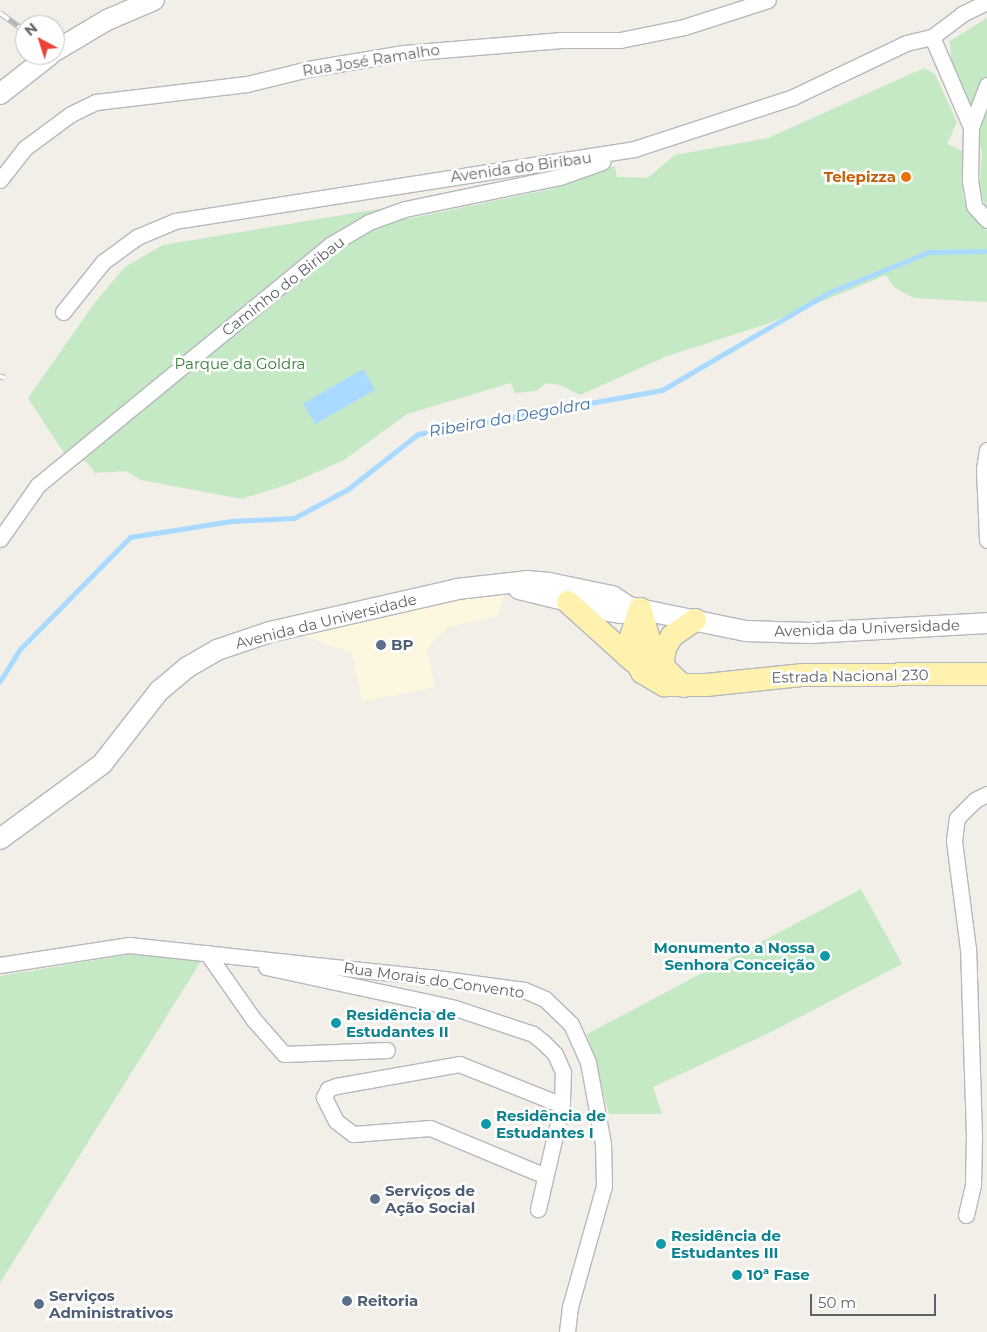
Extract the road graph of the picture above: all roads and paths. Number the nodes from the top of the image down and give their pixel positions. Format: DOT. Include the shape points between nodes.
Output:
graph roads {
  1 [pos="154,0"];
  2 [pos="768,0"];
  3 [pos="987,2"];
  4 [pos="932,37"];
  5 [pos="65,45"];
  6 [pos="37,65"];
  7 [pos="987,85"];
  8 [pos="0,94"];
  9 [pos="971,127"];
  10 [pos="634,149"];
  11 [pos="0,180"];
  12 [pos="987,220"];
  13 [pos="63,312"];
  14 [pos="987,450"];
  15 [pos="0,539"];
  16 [pos="987,540"];
  17 [pos="515,583"];
  18 [pos="568,602"];
  19 [pos="635,608"];
  20 [pos="695,620"];
  21 [pos="987,623"];
  22 [pos="633,661"];
  23 [pos="662,667"];
  24 [pos="987,674"];
  25 [pos="683,686"];
  26 [pos="987,794"];
  27 [pos="0,838"];
  28 [pos="207,953"];
  29 [pos="224,955"];
  30 [pos="0,965"];
  31 [pos="387,1050"];
  32 [pos="562,1105"];
  33 [pos="543,1175"];
  34 [pos="538,1209"];
  35 [pos="966,1215"];
  36 [pos="567,1332"];
  1 -- 5 [label="main road" via="107,20"];
  2 -- 11 [label="street, Rua José Ramalho" via="684,27 620,40 562,40 404,53 308,69 247,84 96,102 71,114 25,148"];
  3 -- 4 [label="street, Avenida do Biribau" via="962,14"];
  4 -- 9 [label="street"];
  4 -- 10 [label="street, Avenida do Biribau" via="906,43 792,97"];
  6 -- 8 [label="main road"];
  7 -- 9 [label="street"];
  9 -- 12 [label="street" via="970,180 974,206"];
  10 -- 13 [label="street, Avenida do Biribau" via="175,221 137,237 103,262"];
  10 -- 15 [label="street, Caminho do Biribau" via="560,178 405,208 369,222 330,245 38,485"];
  14 -- 16 [label="street" via="984,470"];
  17 -- 18 [label="main road, Avenida da Universidade" via="521,591"];
  17 -- 19 [label="main road, Avenida da Universidade" via="526,581 566,586 612,596"];
  17 -- 27 [label="main road, Avenida da Universidade" via="457,588 270,632 216,650 186,668 159,691 102,764"];
  18 -- 19 [label="main road, Avenida da Universidade" via="621,613"];
  18 -- 22 [label="main road, Estrada Nacional 230"];
  19 -- 20 [label="main road, Avenida da Universidade"];
  19 -- 22 [label="main road" via="629,642"];
  19 -- 23 [label="main road"];
  20 -- 21 [label="main road, Avenida da Universidade" via="746,631 810,633"];
  20 -- 23 [label="main road" via="672,636 665,648"];
  22 -- 25 [label="main road, Estrada Nacional 230" via="652,680"];
  23 -- 25 [label="main road"];
  24 -- 25 [label="main road, Estrada Nacional 230" via="803,675"];
  26 -- 35 [label="street" via="975,800 956,818 954,841 968,949 974,1136 973,1184"];
  28 -- 29 [label="street, Rua Morais do Convento"];
  28 -- 30 [label="street, Rua Morais do Convento" via="129,944"];
  28 -- 31 [label="street" via="254,1020 284,1054"];
  29 -- 32 [label="street" via="305,978 455,1008 533,1034 555,1054 563,1072"];
  29 -- 36 [label="street, Rua Morais do Convento" via="524,990 545,999 571,1024 588,1062 603,1144 604,1186 570,1307"];
  32 -- 33 [label="street"];
  32 -- 33 [label="street" via="459,1064 336,1086 328,1089 324,1097 336,1121 353,1134 438,1130"];
  33 -- 34 [label="street"];
}
